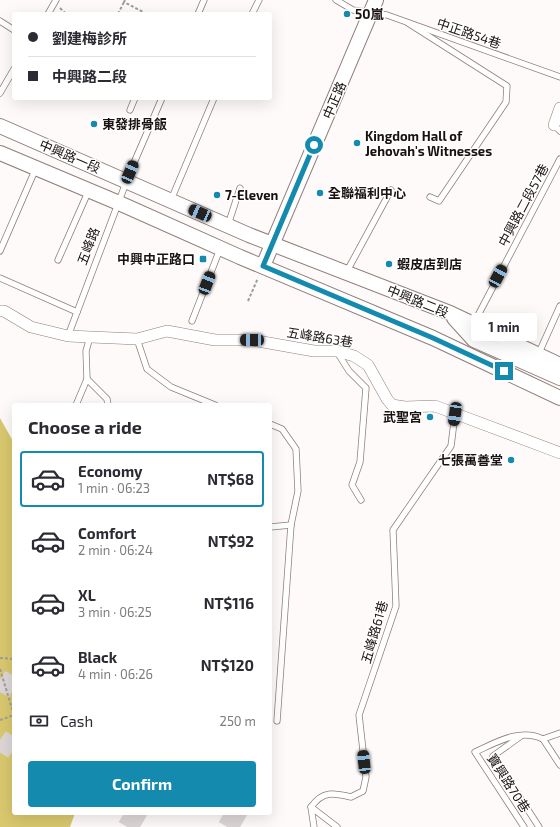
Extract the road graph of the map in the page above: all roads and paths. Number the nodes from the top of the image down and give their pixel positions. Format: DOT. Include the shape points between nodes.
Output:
graph roads {
  1 [pos="56,0"];
  2 [pos="204,0"];
  3 [pos="259,0"];
  4 [pos="336,0"];
  5 [pos="125,1"];
  6 [pos="373,6"];
  7 [pos="49,12"];
  8 [pos="119,12"];
  9 [pos="144,12"];
  10 [pos="199,12"];
  11 [pos="253,12"];
  12 [pos="0,21"];
  13 [pos="408,23"];
  14 [pos="12,29"];
  15 [pos="12,72"];
  16 [pos="560,77"];
  17 [pos="0,93"];
  18 [pos="134,100"];
  19 [pos="161,100"];
  20 [pos="213,100"];
  21 [pos="560,108"];
  22 [pos="130,110"];
  23 [pos="0,126"];
  24 [pos="557,128"];
  25 [pos="0,153"];
  26 [pos="560,159"];
  27 [pos="37,168"];
  28 [pos="127,181"];
  29 [pos="240,188"];
  30 [pos="89,190"];
  31 [pos="391,190"];
  32 [pos="430,197"];
  33 [pos="171,200"];
  34 [pos="119,203"];
  35 [pos="228,226"];
  36 [pos="272,244"];
  37 [pos="221,249"];
  38 [pos="0,251"];
  39 [pos="58,260"];
  40 [pos="263,266"];
  41 [pos="346,273"];
  42 [pos="0,278"];
  43 [pos="248,301"];
  44 [pos="560,306"];
  45 [pos="0,311"];
  46 [pos="77,312"];
  47 [pos="450,313"];
  48 [pos="192,321"];
  49 [pos="474,324"];
  50 [pos="68,336"];
  51 [pos="90,337"];
  52 [pos="137,339"];
  53 [pos="337,351"];
  54 [pos="538,355"];
  55 [pos="560,365"];
  56 [pos="560,378"];
  57 [pos="87,380"];
  58 [pos="560,398"];
  59 [pos="77,403"];
  60 [pos="108,403"];
  61 [pos="211,403"];
  62 [pos="455,414"];
  63 [pos="272,425"];
  64 [pos="560,453"];
  65 [pos="361,500"];
  66 [pos="291,525"];
  67 [pos="272,527"];
  68 [pos="0,658"];
  69 [pos="12,659"];
  70 [pos="0,669"];
  71 [pos="12,708"];
  72 [pos="12,716"];
  73 [pos="0,720"];
  74 [pos="277,721"];
  75 [pos="560,733"];
  76 [pos="523,734"];
  77 [pos="544,739"];
  78 [pos="560,765"];
  79 [pos="311,807"];
  80 [pos="314,827"];
  81 [pos="337,827"];
  82 [pos="524,827"];
  83 [pos="539,827"];
  1 -- 7 [label="lane"];
  2 -- 10 [label="lane"];
  3 -- 11 [label="lane"];
  4 -- 6 [label="lane, 中正路54巷" via="353,10"];
  5 -- 8 [label="path"];
  5 -- 9 [label="path"];
  6 -- 13 [label="lane, 中正路54巷"];
  6 -- 36 [label="street, 中正路"];
  12 -- 14 [label="lane"];
  13 -- 16 [label="lane, 中正路54巷"];
  13 -- 32 [label="lane" via="507,86 506,102 439,201"];
  15 -- 17 [label="lane"];
  18 -- 22 [label="lane"];
  19 -- 28 [label="lane, 五峰路"];
  20 -- 33 [label="lane"];
  21 -- 24 [label="street"];
  23 -- 28 [label="street, 中興路一段"];
  25 -- 27 [label="street, 中興路一段"];
  26 -- 49 [label="lane, 中興路二段57巷"];
  27 -- 30 [label="street, 中興路一段"];
  27 -- 38 [label="lane"];
  28 -- 33 [label="street, 中興路一段"];
  28 -- 34 [label="lane, 五峰路"];
  29 -- 35 [label="lane"];
  30 -- 34 [label="street, 中興路一段"];
  30 -- 39 [label="lane"];
  31 -- 41 [label="lane"];
  33 -- 35 [label="street, 中興路一段"];
  34 -- 37 [label="street, 中興路一段"];
  34 -- 46 [label="lane, 五峰路"];
  35 -- 36 [label="street, 中興路一段"];
  36 -- 40 [label="street, 中正路"];
  36 -- 41 [label="street, 中興路二段"];
  37 -- 40 [label="street, 中興路一段"];
  37 -- 48 [label="lane"];
  40 -- 43 [label="path"];
  40 -- 58 [label="street" via="433,338"];
  41 -- 47 [label="street, 中興路二段"];
  42 -- 46 [label="lane"];
  44 -- 54 [label="lane"];
  45 -- 50 [label="street" via="31,327"];
  46 -- 50 [label="lane, 五峰路"];
  47 -- 49 [label="street, 中興路二段"];
  47 -- 56 [label="street" via="474,340"];
  49 -- 54 [label="street, 中興路二段"];
  50 -- 51 [label="street, 五峰路63巷"];
  51 -- 52 [label="street, 五峰路63巷"];
  51 -- 57 [label="lane" via="86,351"];
  52 -- 53 [label="street, 五峰路63巷" via="167,331 215,340 252,340 314,351"];
  52 -- 61 [label="lane" via="147,369 171,387"];
  53 -- 62 [label="street, 五峰路63巷" via="354,356 368,365 392,405 435,406"];
  53 -- 65 [label="lane" via="350,371 366,388 360,462 352,485"];
  54 -- 55 [label="street, 中興路二段"];
  57 -- 59 [label="lane"];
  57 -- 60 [label="lane" via="107,399"];
  62 -- 64 [label="street, 五峰路63巷"];
  62 -- 79 [label="lane, 五峰路61巷" via="451,446 393,530 396,606 359,715 366,778 363,791 351,797 333,793 317,798"];
  63 -- 66 [label="lane" via="282,429 296,449 298,491"];
  66 -- 67 [label="lane"];
  66 -- 74 [label="lane"];
  68 -- 69 [label="path"];
  70 -- 71 [label="path"];
  72 -- 73 [label="path"];
  75 -- 77 [label="lane"];
  76 -- 77 [label="lane" via="532,734"];
  76 -- 82 [label="lane, 寶興路70巷" via="508,737 475,752"];
  76 -- 83 [label="lane" via="493,756"];
  77 -- 78 [label="lane"];
  79 -- 80 [label="lane"];
  79 -- 81 [label="lane"];
}
